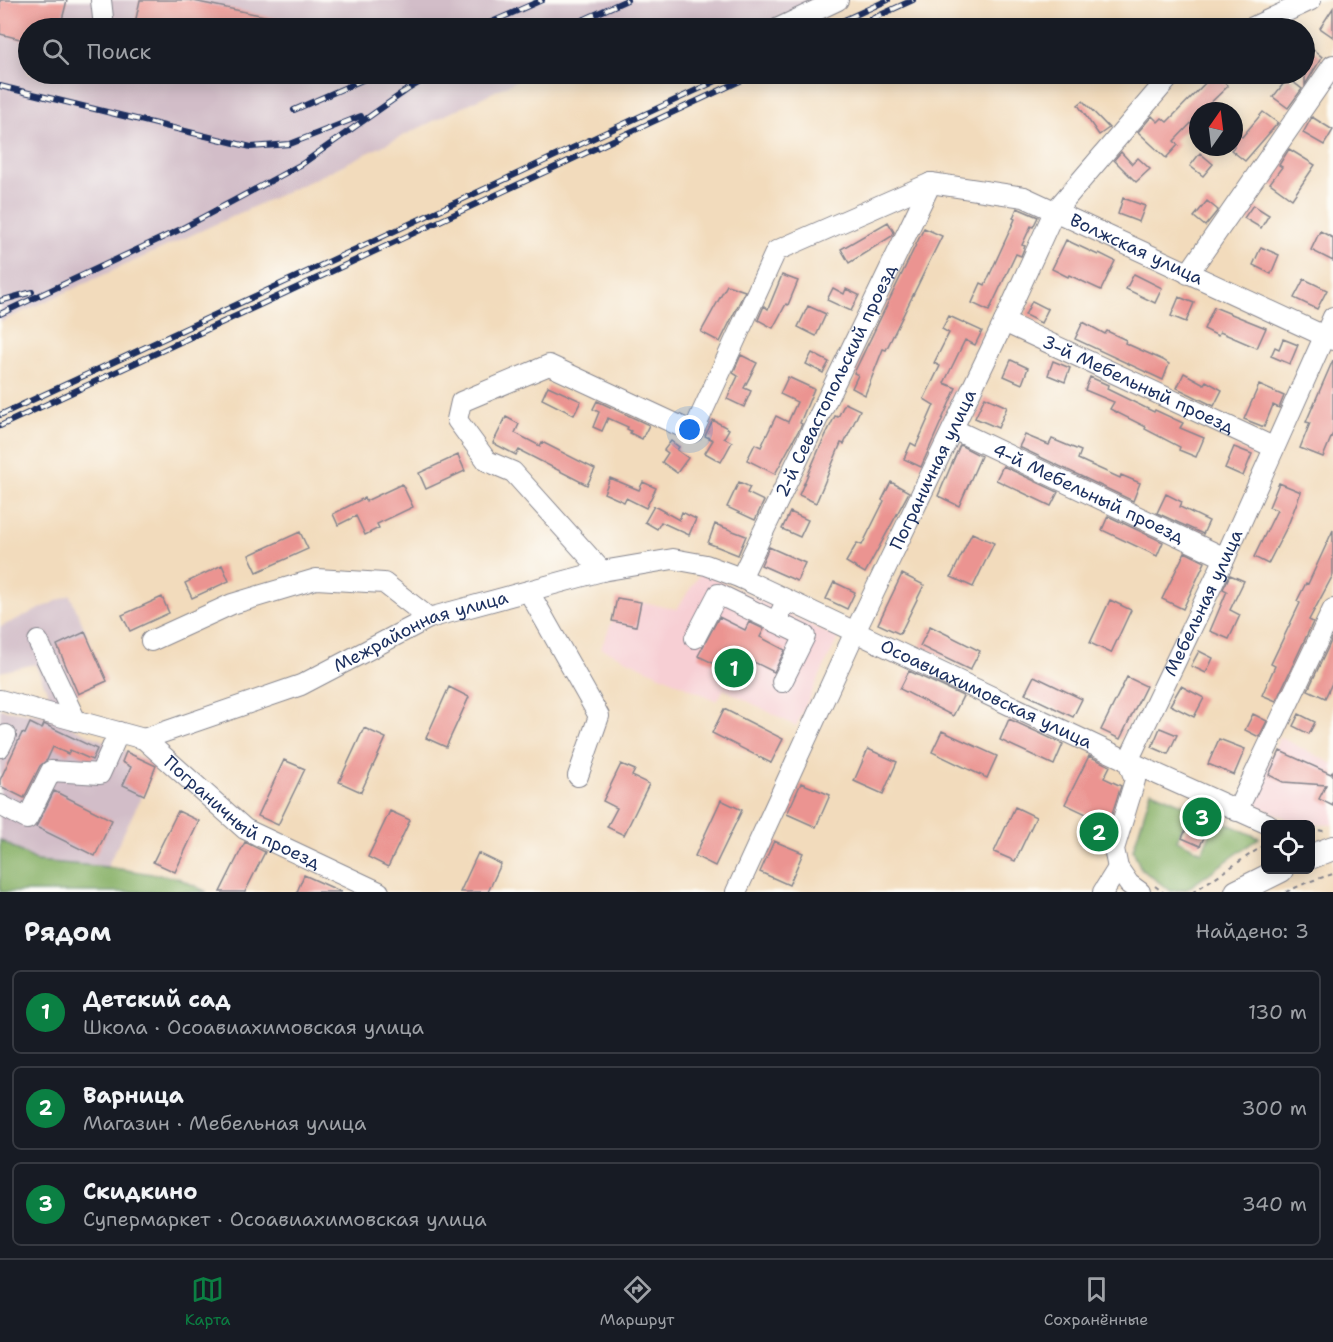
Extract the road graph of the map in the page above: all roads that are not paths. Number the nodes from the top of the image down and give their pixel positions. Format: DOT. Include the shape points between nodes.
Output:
graph roads {
  1 [pos="838,0"];
  2 [pos="1311,0"];
  3 [pos="800,18"];
  4 [pos="1272,18"];
  5 [pos="1333,65"];
  6 [pos="1163,84"];
  7 [pos="931,183"];
  8 [pos="1053,212"];
  9 [pos="1188,274"];
  10 [pos="1333,317"];
  11 [pos="1004,322"];
  12 [pos="1329,338"];
  13 [pos="953,429"];
  14 [pos="1274,447"];
  15 [pos="1225,558"];
  16 [pos="706,565"];
  17 [pos="602,571"];
  18 [pos="741,578"];
  19 [pos="529,592"];
  20 [pos="787,600"];
  21 [pos="1333,609"];
  22 [pos="429,618"];
  23 [pos="776,622"];
  24 [pos="855,632"];
  25 [pos="695,638"];
  26 [pos="38,640"];
  27 [pos="151,641"];
  28 [pos="782,681"];
  29 [pos="0,700"];
  30 [pos="76,721"];
  31 [pos="119,732"];
  32 [pos="144,739"];
  33 [pos="1128,761"];
  34 [pos="578,776"];
  35 [pos="0,805"];
  36 [pos="1237,811"];
  37 [pos="1261,822"];
  38 [pos="1118,868"];
  39 [pos="1273,874"];
  40 [pos="1147,889"];
  41 [pos="379,892"];
  42 [pos="736,892"];
  43 [pos="1103,892"];
  44 [pos="1237,892"];
  1 -- 3 [label="street"];
  2 -- 4 [label="street"];
  5 -- 9 [label="street"];
  6 -- 8 [label="street, Пограничная улица"];
  7 -- 8 [label="street, Волжская улица" via="1024,198"];
  7 -- 17 [label="street" via="776,250 693,432 549,365 461,402 458,420 487,461 513,472"];
  7 -- 18 [label="street, 2-й Севастопольский проезд"];
  8 -- 9 [label="street, Волжская улица"];
  8 -- 11 [label="street, Пограничная улица"];
  9 -- 12 [label="street, Волжская улица"];
  10 -- 12 [label="street, Мебельная улица"];
  11 -- 13 [label="street, Пограничная улица"];
  11 -- 14 [label="street, 3-й Мебельный проезд"];
  12 -- 14 [label="street, Мебельная улица"];
  13 -- 15 [label="street, 4-й Мебельный проезд"];
  13 -- 24 [label="street, Пограничная улица"];
  14 -- 15 [label="street, Мебельная улица"];
  15 -- 33 [label="street, Мебельная улица"];
  16 -- 17 [label="street, Межрайонная улица" via="673,559"];
  16 -- 18 [label="street, Осоавиахимовская улица"];
  17 -- 19 [label="street, Межрайонная улица"];
  18 -- 20 [label="street, Осоавиахимовская улица"];
  19 -- 22 [label="street, Межрайонная улица"];
  19 -- 34 [label="street" via="600,716"];
  20 -- 23 [label="street"];
  20 -- 24 [label="street, Осоавиахимовская улица"];
  21 -- 36 [label="street"];
  22 -- 27 [label="street" via="384,583 316,579 232,604"];
  22 -- 32 [label="street, Межрайонная улица" via="301,685"];
  23 -- 25 [label="street" via="718,594"];
  23 -- 28 [label="street" via="805,636"];
  24 -- 33 [label="street, Осоавиахимовская улица"];
  24 -- 42 [label="street, Пограничная улица"];
  26 -- 30 [label="street"];
  29 -- 30 [label="street"];
  30 -- 31 [label="street"];
  31 -- 32 [label="street"];
  31 -- 35 [label="street" via="100,774 51,771 27,819"];
  32 -- 41 [label="street, Пограничный проезд" via="245,829"];
  33 -- 36 [label="street, Осоавиахимовская улица"];
  33 -- 38 [label="street" via="1135,780 1114,849"];
  36 -- 37 [label="street, Осоавиахимовская улица"];
  38 -- 40 [label="street" via="1129,884"];
  38 -- 43 [label="street"];
  39 -- 44 [label="main road"];
}
